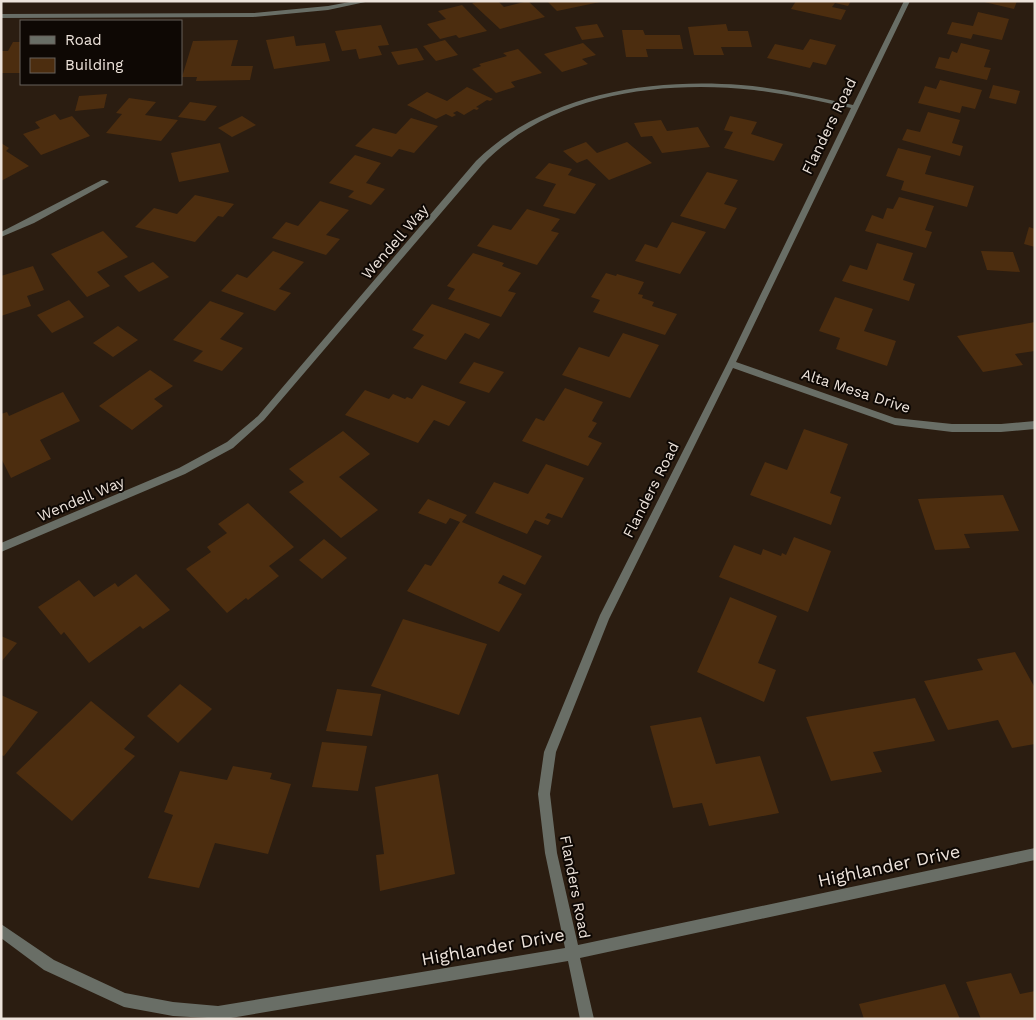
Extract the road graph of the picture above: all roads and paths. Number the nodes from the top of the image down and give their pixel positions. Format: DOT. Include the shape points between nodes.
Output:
graph roads {
  1 [pos="367,1"];
  2 [pos="907,1"];
  3 [pos="1,16"];
  4 [pos="855,107"];
  5 [pos="105,182"];
  6 [pos="1,234"];
  7 [pos="731,364"];
  8 [pos="1035,425"];
  9 [pos="1,548"];
  10 [pos="1035,854"];
  11 [pos="1,930"];
  12 [pos="573,953"];
  13 [pos="587,1019"];
  1 -- 3 [label="street" via="253,15"];
  2 -- 4 [label="street, Flanders Road"];
  4 -- 7 [label="street, Flanders Road"];
  4 -- 9 [label="street, Wendell Way" via="770,90 686,85 584,101 528,125 501,142 479,163 261,418 230,445 182,471"];
  5 -- 6 [label="street" via="31,222"];
  7 -- 8 [label="street, Alta Mesa Drive" via="895,421 952,428"];
  7 -- 12 [label="street, Flanders Road" via="604,618 550,752 544,794 551,852"];
  10 -- 12 [label="street, Highlander Drive"];
  11 -- 12 [label="street, Highlander Drive" via="49,965 124,1000 173,1010 218,1013"];
  12 -- 13 [label="street, Flanders Road"];
}
